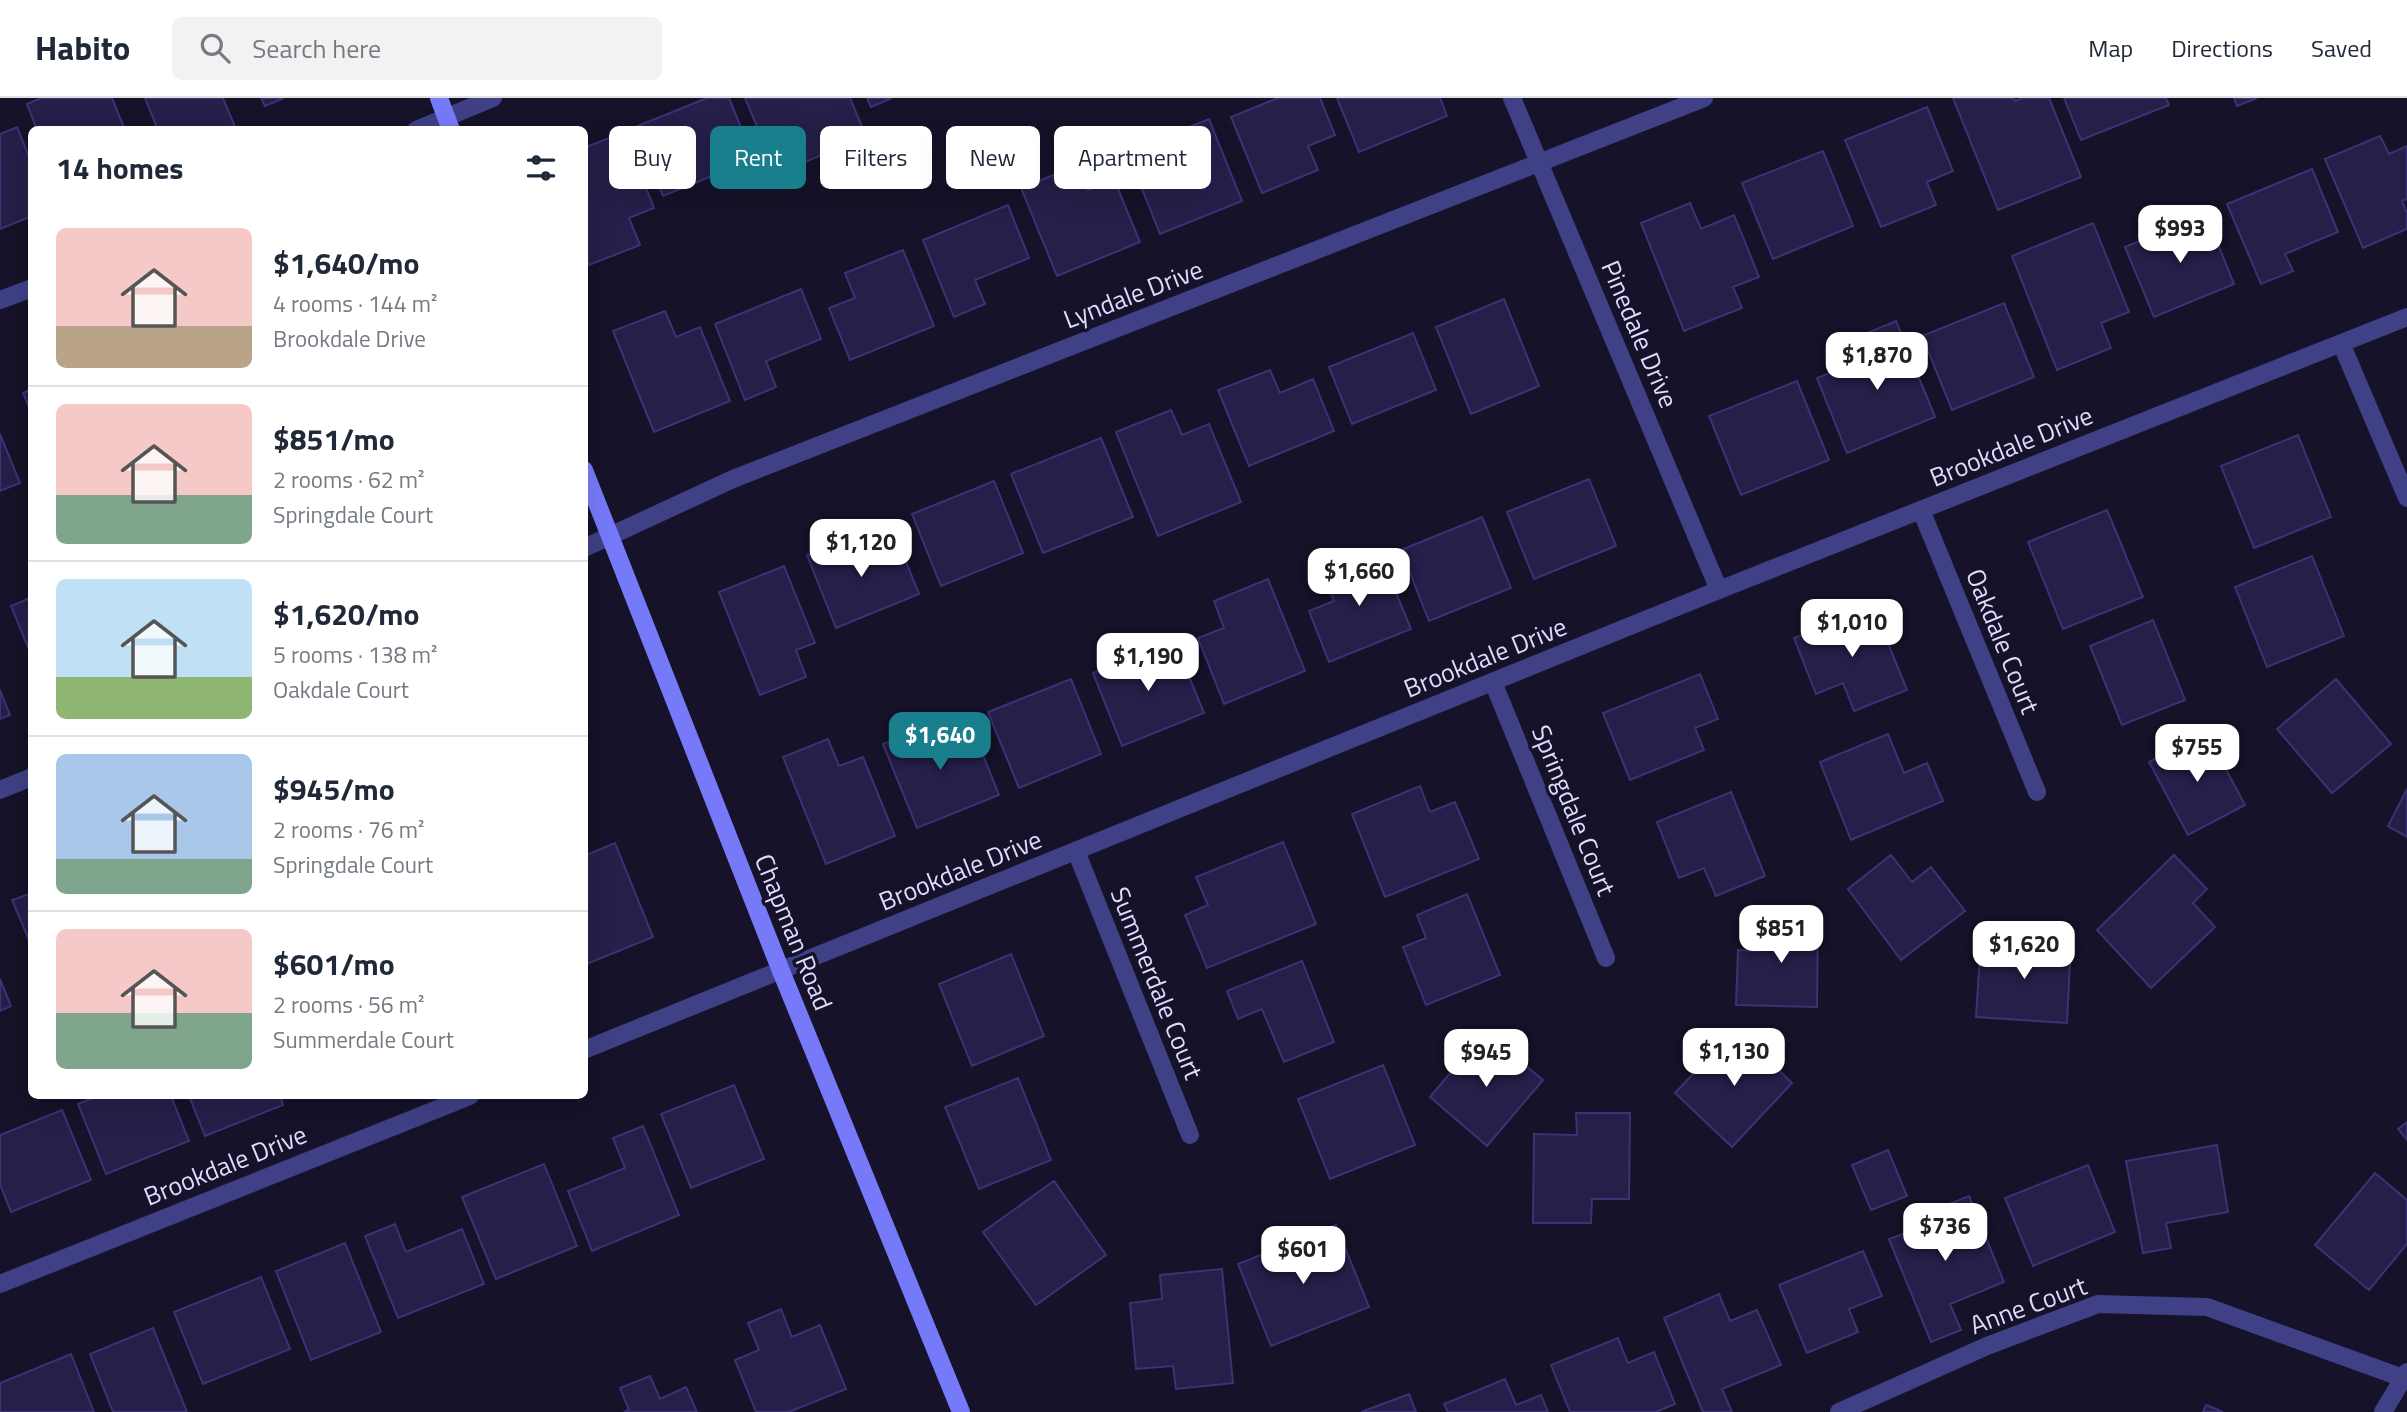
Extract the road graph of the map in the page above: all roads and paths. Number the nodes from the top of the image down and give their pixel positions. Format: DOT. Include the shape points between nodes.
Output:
graph roads {
  1 [pos="439,98"];
  2 [pos="493,98"];
  3 [pos="1512,98"];
  4 [pos="1704,98"];
  5 [pos="449,123"];
  6 [pos="1540,163"];
  7 [pos="28,290"];
  8 [pos="0,300"];
  9 [pos="2407,317"];
  10 [pos="2341,343"];
  11 [pos="588,480"];
  12 [pos="2407,498"];
  13 [pos="1921,510"];
  14 [pos="611,538"];
  15 [pos="588,547"];
  16 [pos="1719,590"];
  17 [pos="1493,682"];
  18 [pos="28,780"];
  19 [pos="0,790"];
  20 [pos="2037,793"];
  21 [pos="1076,851"];
  22 [pos="1606,958"];
  23 [pos="781,971"];
  24 [pos="588,1048"];
  25 [pos="462,1099"];
  26 [pos="1190,1135"];
  27 [pos="0,1284"];
  28 [pos="2405,1375"];
  29 [pos="961,1412"];
  30 [pos="1839,1412"];
  31 [pos="2383,1412"];
  1 -- 5 [label="street"];
  2 -- 5 [label="street"];
  3 -- 6 [label="street, Pinedale Drive"];
  4 -- 6 [label="street, Lyndale Drive"];
  6 -- 14 [label="street, Lyndale Drive" via="733,479"];
  6 -- 16 [label="street, Pinedale Drive"];
  7 -- 8 [label="street"];
  9 -- 10 [label="street, Brookdale Drive"];
  10 -- 12 [label="street"];
  10 -- 13 [label="street, Brookdale Drive"];
  11 -- 14 [label="street, Chapman Road"];
  13 -- 16 [label="street, Brookdale Drive"];
  13 -- 20 [label="street, Oakdale Court"];
  14 -- 15 [label="street, Lyndale Drive"];
  14 -- 23 [label="street, Chapman Road"];
  16 -- 17 [label="street, Brookdale Drive"];
  17 -- 21 [label="street, Brookdale Drive"];
  17 -- 22 [label="street, Springdale Court"];
  18 -- 19 [label="street"];
  21 -- 23 [label="street, Brookdale Drive"];
  21 -- 26 [label="street, Summerdale Court"];
  23 -- 24 [label="street, Brookdale Drive"];
  23 -- 29 [label="street, Chapman Road"];
  25 -- 27 [label="street, Brookdale Drive"];
  28 -- 30 [label="street, Anne Court" via="2207,1307 2098,1304 1987,1346"];
  28 -- 31 [label="street"];
}
